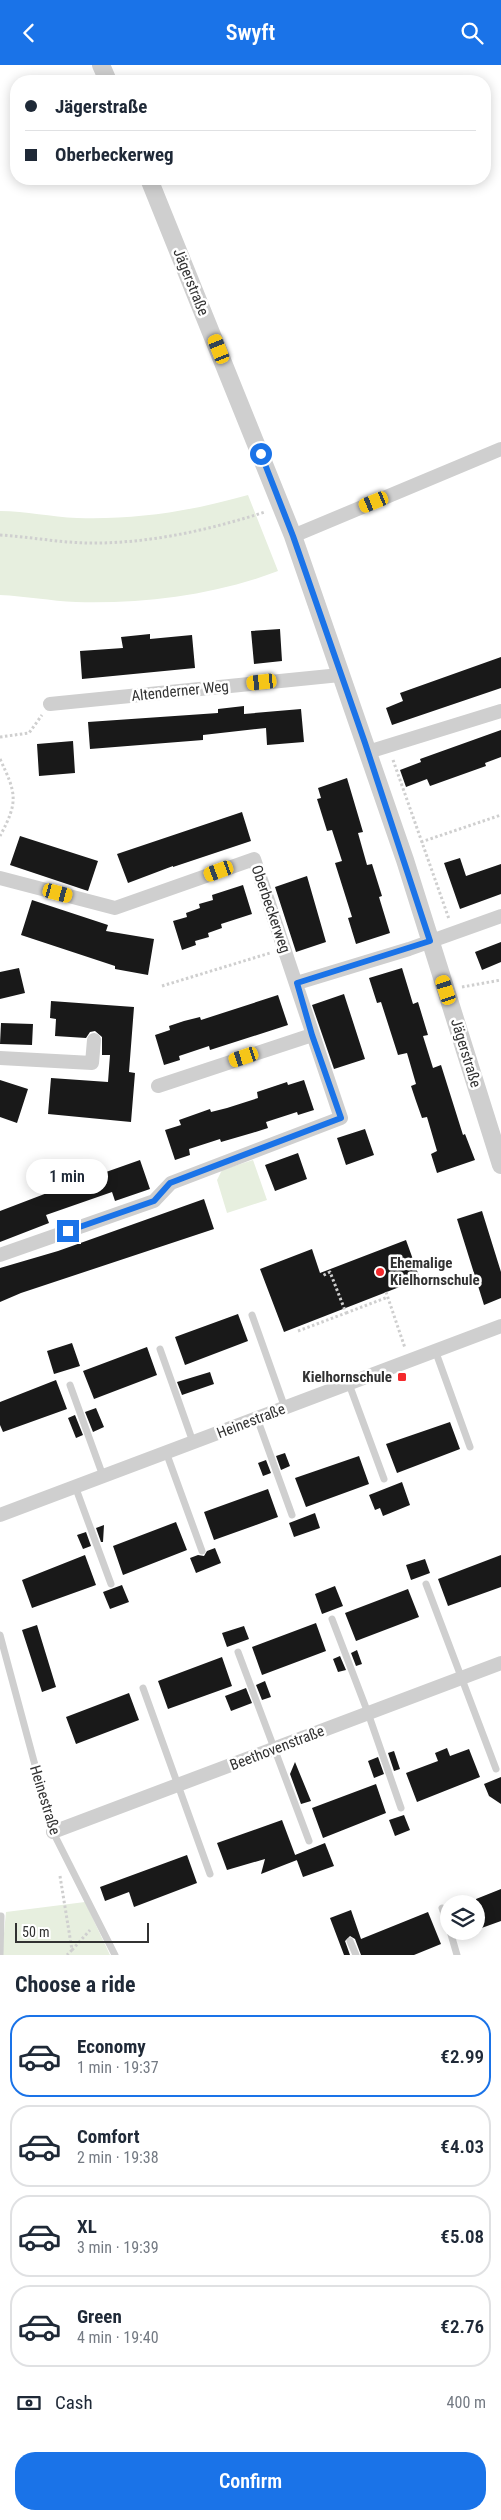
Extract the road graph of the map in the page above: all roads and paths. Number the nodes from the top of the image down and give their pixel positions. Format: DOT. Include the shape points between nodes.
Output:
graph roads {
  1 [pos="150,185"];
  2 [pos="501,449"];
  3 [pos="282,507"];
  4 [pos="0,535"];
  5 [pos="293,536"];
  6 [pos="340,675"];
  7 [pos="50,704"];
  8 [pos="501,711"];
  9 [pos="0,737"];
  10 [pos="388,745"];
  11 [pos="368,752"];
  12 [pos="0,759"];
  13 [pos="501,815"];
  14 [pos="0,836"];
  15 [pos="421,842"];
  16 [pos="0,878"];
  17 [pos="501,916"];
  18 [pos="454,933"];
  19 [pos="430,941"];
  20 [pos="285,948"];
  21 [pos="501,980"];
  22 [pos="297,983"];
  23 [pos="162,986"];
  24 [pos="446,990"];
  25 [pos="312,1035"];
  26 [pos="94,1039"];
  27 [pos="0,1058"];
  28 [pos="158,1086"];
  29 [pos="501,1165"];
  30 [pos="0,1255"];
  31 [pos="322,1276"];
  32 [pos="386,1292"];
  33 [pos="388,1297"];
  34 [pos="346,1313"];
  35 [pos="252,1315"];
  36 [pos="501,1326"];
  37 [pos="298,1331"];
  38 [pos="160,1349"];
  39 [pos="435,1351"];
  40 [pos="410,1360"];
  41 [pos="349,1384"];
  42 [pos="70,1385"];
  43 [pos="284,1408"];
  44 [pos="257,1419"];
  45 [pos="194,1442"];
  46 [pos="470,1447"];
  47 [pos="166,1453"];
  48 [pos="103,1476"];
  49 [pos="384,1479"];
  50 [pos="75,1486"];
  51 [pos="0,1515"];
  52 [pos="292,1515"];
  53 [pos="202,1551"];
  54 [pos="111,1584"];
  55 [pos="426,1585"];
  56 [pos="332,1619"];
  57 [pos="0,1635"];
  58 [pos="238,1652"];
  59 [pos="501,1663"];
  60 [pos="460,1679"];
  61 [pos="143,1688"];
  62 [pos="368,1713"];
  63 [pos="274,1749"];
  64 [pos="496,1769"];
  65 [pos="180,1785"];
  66 [pos="401,1808"];
  67 [pos="53,1832"];
  68 [pos="309,1841"];
  69 [pos="59,1871"];
  70 [pos="210,1874"];
  71 [pos="1,1916"];
  72 [pos="98,1921"];
  73 [pos="452,1940"];
  74 [pos="350,1941"];
  75 [pos="72,1950"];
  76 [pos="0,1955"];
  77 [pos="67,1955"];
  78 [pos="115,1955"];
  79 [pos="356,1955"];
  80 [pos="457,1955"];
  1 -- 3 [label="street, Jägerstraße"];
  2 -- 5 [label="street"];
  3 -- 4 [label="path" via="183,534 136,541 99,543"];
  3 -- 5 [label="street, Jägerstraße"];
  5 -- 6 [label="street, Jägerstraße"];
  6 -- 7 [label="street, Altenderner Weg"];
  6 -- 11 [label="street, Jägerstraße"];
  7 -- 9 [label="path" via="29,733"];
  8 -- 10 [label="street"];
  10 -- 11 [label="street"];
  10 -- 15 [label="path"];
  11 -- 19 [label="street, Jägerstraße"];
  12 -- 14 [label="path" via="14,790 11,815"];
  13 -- 15 [label="path"];
  15 -- 18 [label="path"];
  16 -- 20 [label="street, Oberbeckerweg" via="115,908 254,859"];
  17 -- 18 [label="street"];
  18 -- 19 [label="street"];
  19 -- 22 [label="street"];
  19 -- 24 [label="street, Jägerstraße"];
  20 -- 22 [label="street, Oberbeckerweg"];
  20 -- 23 [label="path"];
  21 -- 24 [label="path"];
  22 -- 25 [label="street, Oberbeckerweg"];
  24 -- 29 [label="street, Jägerstraße"];
  25 -- 28 [label="street"];
  25 -- 30 [label="street, Oberbeckerweg" via="341,1118 170,1183 154,1201"];
  26 -- 27 [label="street" via="92,1063"];
  31 -- 34 [label="path" via="330,1272"];
  32 -- 33 [label="path"];
  33 -- 34 [label="path"];
  33 -- 40 [label="path"];
  34 -- 37 [label="path"];
  35 -- 43 [label="lane"];
  36 -- 39 [label="street, Heinestraße"];
  38 -- 45 [label="lane"];
  39 -- 40 [label="street, Heinestraße"];
  39 -- 46 [label="lane"];
  40 -- 41 [label="street, Heinestraße"];
  41 -- 43 [label="street, Heinestraße"];
  41 -- 49 [label="lane"];
  42 -- 48 [label="lane"];
  43 -- 44 [label="street, Heinestraße"];
  44 -- 45 [label="street, Heinestraße"];
  44 -- 52 [label="lane"];
  45 -- 47 [label="street, Heinestraße"];
  47 -- 48 [label="street, Heinestraße"];
  47 -- 53 [label="lane"];
  48 -- 50 [label="street, Heinestraße"];
  50 -- 51 [label="street, Heinestraße"];
  50 -- 54 [label="lane"];
  55 -- 60 [label="lane"];
  56 -- 62 [label="lane"];
  57 -- 67 [label="lane, Heinestraße"];
  58 -- 63 [label="lane"];
  59 -- 60 [label="street, Beethovenstraße"];
  60 -- 62 [label="street, Beethovenstraße"];
  60 -- 64 [label="lane"];
  61 -- 65 [label="lane"];
  62 -- 63 [label="street, Beethovenstraße"];
  62 -- 66 [label="lane"];
  63 -- 65 [label="street, Beethovenstraße"];
  63 -- 68 [label="lane"];
  65 -- 67 [label="street, Beethovenstraße"];
  65 -- 70 [label="lane"];
  67 -- 72 [label="lane, Heinestraße"];
  69 -- 75 [label="path"];
  71 -- 76 [label="lane"];
  72 -- 75 [label="path"];
  72 -- 78 [label="lane, Heinestraße"];
  73 -- 80 [label="lane"];
  74 -- 79 [label="lane"];
  75 -- 77 [label="path"];
}
